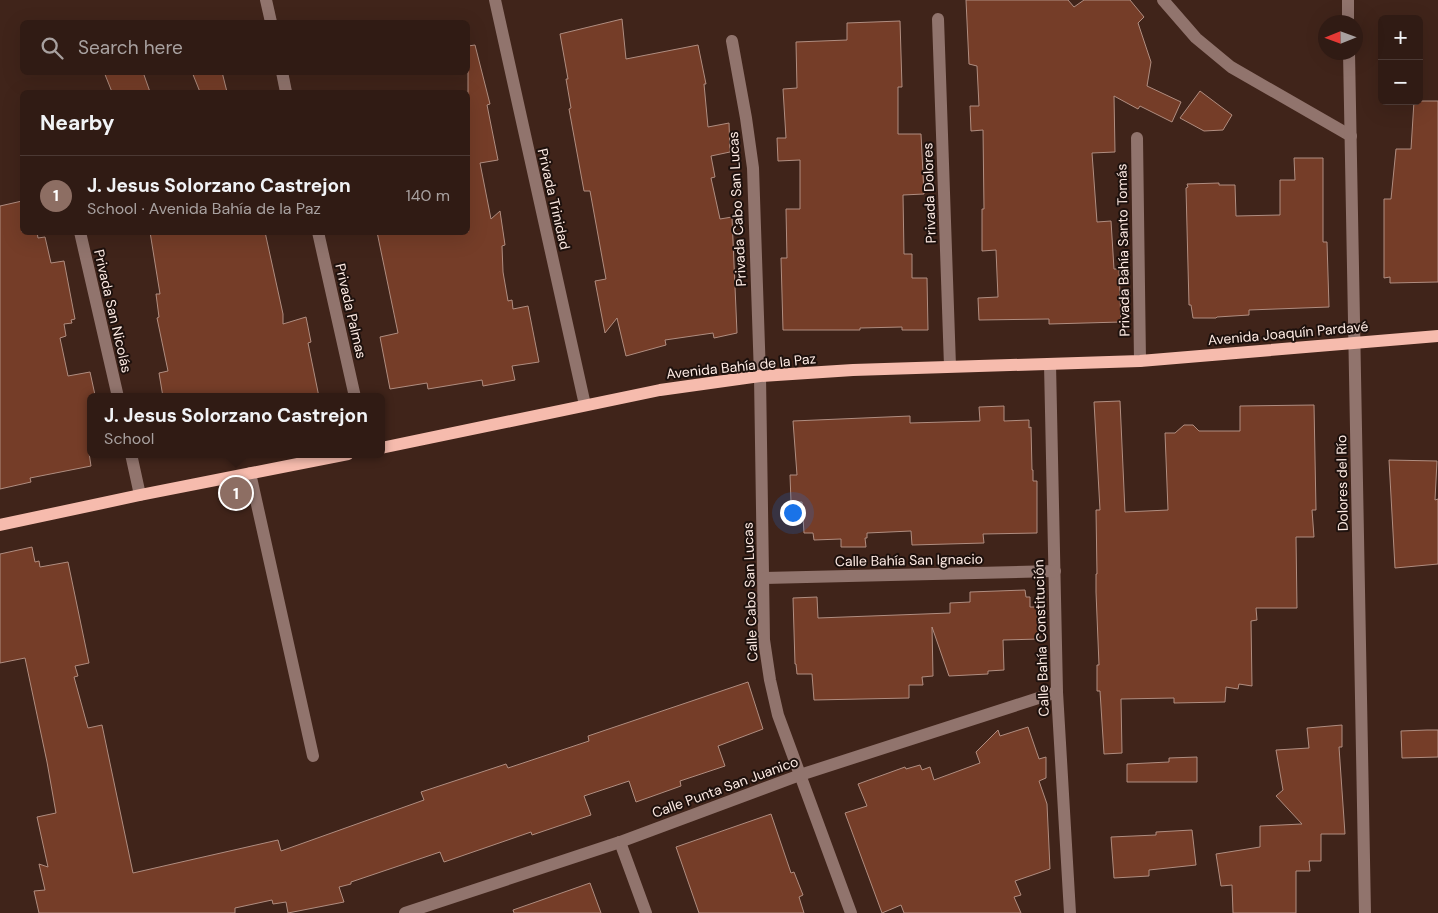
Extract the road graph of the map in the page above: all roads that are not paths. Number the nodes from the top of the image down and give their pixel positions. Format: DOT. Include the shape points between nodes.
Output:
graph roads {
  1 [pos="266,0"];
  2 [pos="495,0"];
  3 [pos="1163,0"];
  4 [pos="1348,0"];
  5 [pos="1348,15"];
  6 [pos="938,19"];
  7 [pos="271,20"];
  8 [pos="732,42"];
  9 [pos="1349,60"];
  10 [pos="283,75"];
  11 [pos="286,90"];
  12 [pos="1351,136"];
  13 [pos="1136,138"];
  14 [pos="81,235"];
  15 [pos="319,235"];
  16 [pos="1438,336"];
  17 [pos="1354,342"];
  18 [pos="1140,361"];
  19 [pos="1050,364"];
  20 [pos="950,366"];
  21 [pos="760,376"];
  22 [pos="117,393"];
  23 [pos="354,393"];
  24 [pos="585,405"];
  25 [pos="385,447"];
  26 [pos="132,458"];
  27 [pos="327,458"];
  28 [pos="250,473"];
  29 [pos="140,495"];
  30 [pos="0,525"];
  31 [pos="1054,571"];
  32 [pos="764,578"];
  33 [pos="1057,692"];
  34 [pos="313,756"];
  35 [pos="800,775"];
  36 [pos="620,842"];
  37 [pos="440,908"];
  38 [pos="1070,912"];
  39 [pos="405,913"];
  40 [pos="646,913"];
  41 [pos="851,913"];
  42 [pos="1365,913"];
  1 -- 7 [label="street"];
  2 -- 24 [label="street, Privada Trinidad"];
  3 -- 12 [label="street" via="1196,38 1232,67"];
  4 -- 5 [label="street"];
  6 -- 20 [label="street, Privada Dolores"];
  8 -- 21 [label="street, Privada Cabo San Lucas" via="753,168"];
  9 -- 12 [label="street, Dolores del Río"];
  10 -- 11 [label="street"];
  12 -- 17 [label="street, Dolores del Río"];
  13 -- 18 [label="street, Privada Bahía Santo Tomás"];
  14 -- 22 [label="street, Privada San Nicolás"];
  15 -- 23 [label="street, Privada Palmas"];
  16 -- 17 [label="main road, Avenida Joaquín Pardavé"];
  17 -- 18 [label="main road, Avenida Joaquín Pardavé"];
  17 -- 42 [label="street, Dolores del Río"];
  18 -- 19 [label="main road, Avenida Bahía de la Paz"];
  19 -- 20 [label="main road, Avenida Bahía de la Paz"];
  19 -- 31 [label="street, Calle Bahía Constitución"];
  20 -- 21 [label="main road, Avenida Bahía de la Paz"];
  21 -- 24 [label="main road, Avenida Bahía de la Paz" via="660,390"];
  21 -- 32 [label="street, Calle Cabo San Lucas"];
  24 -- 25 [label="main road, Avenida Bahía de la Paz"];
  26 -- 29 [label="street"];
  27 -- 28 [label="main road"];
  28 -- 29 [label="main road"];
  28 -- 34 [label="street"];
  29 -- 30 [label="main road"];
  31 -- 32 [label="street, Calle Bahía San Ignacio"];
  31 -- 33 [label="street, Calle Bahía Constitución"];
  32 -- 35 [label="street, Calle Cabo San Lucas" via="764,640 770,680 778,715"];
  33 -- 35 [label="street, Calle Punta San Juanico"];
  33 -- 38 [label="street, Calle Bahía Constitución"];
  35 -- 36 [label="street, Calle Punta San Juanico"];
  35 -- 41 [label="street, Calle Cabo San Lucas"];
  36 -- 37 [label="street, Calle Punta San Juanico"];
  36 -- 40 [label="street"];
  37 -- 39 [label="street, Calle Punta San Juanico"];
}
